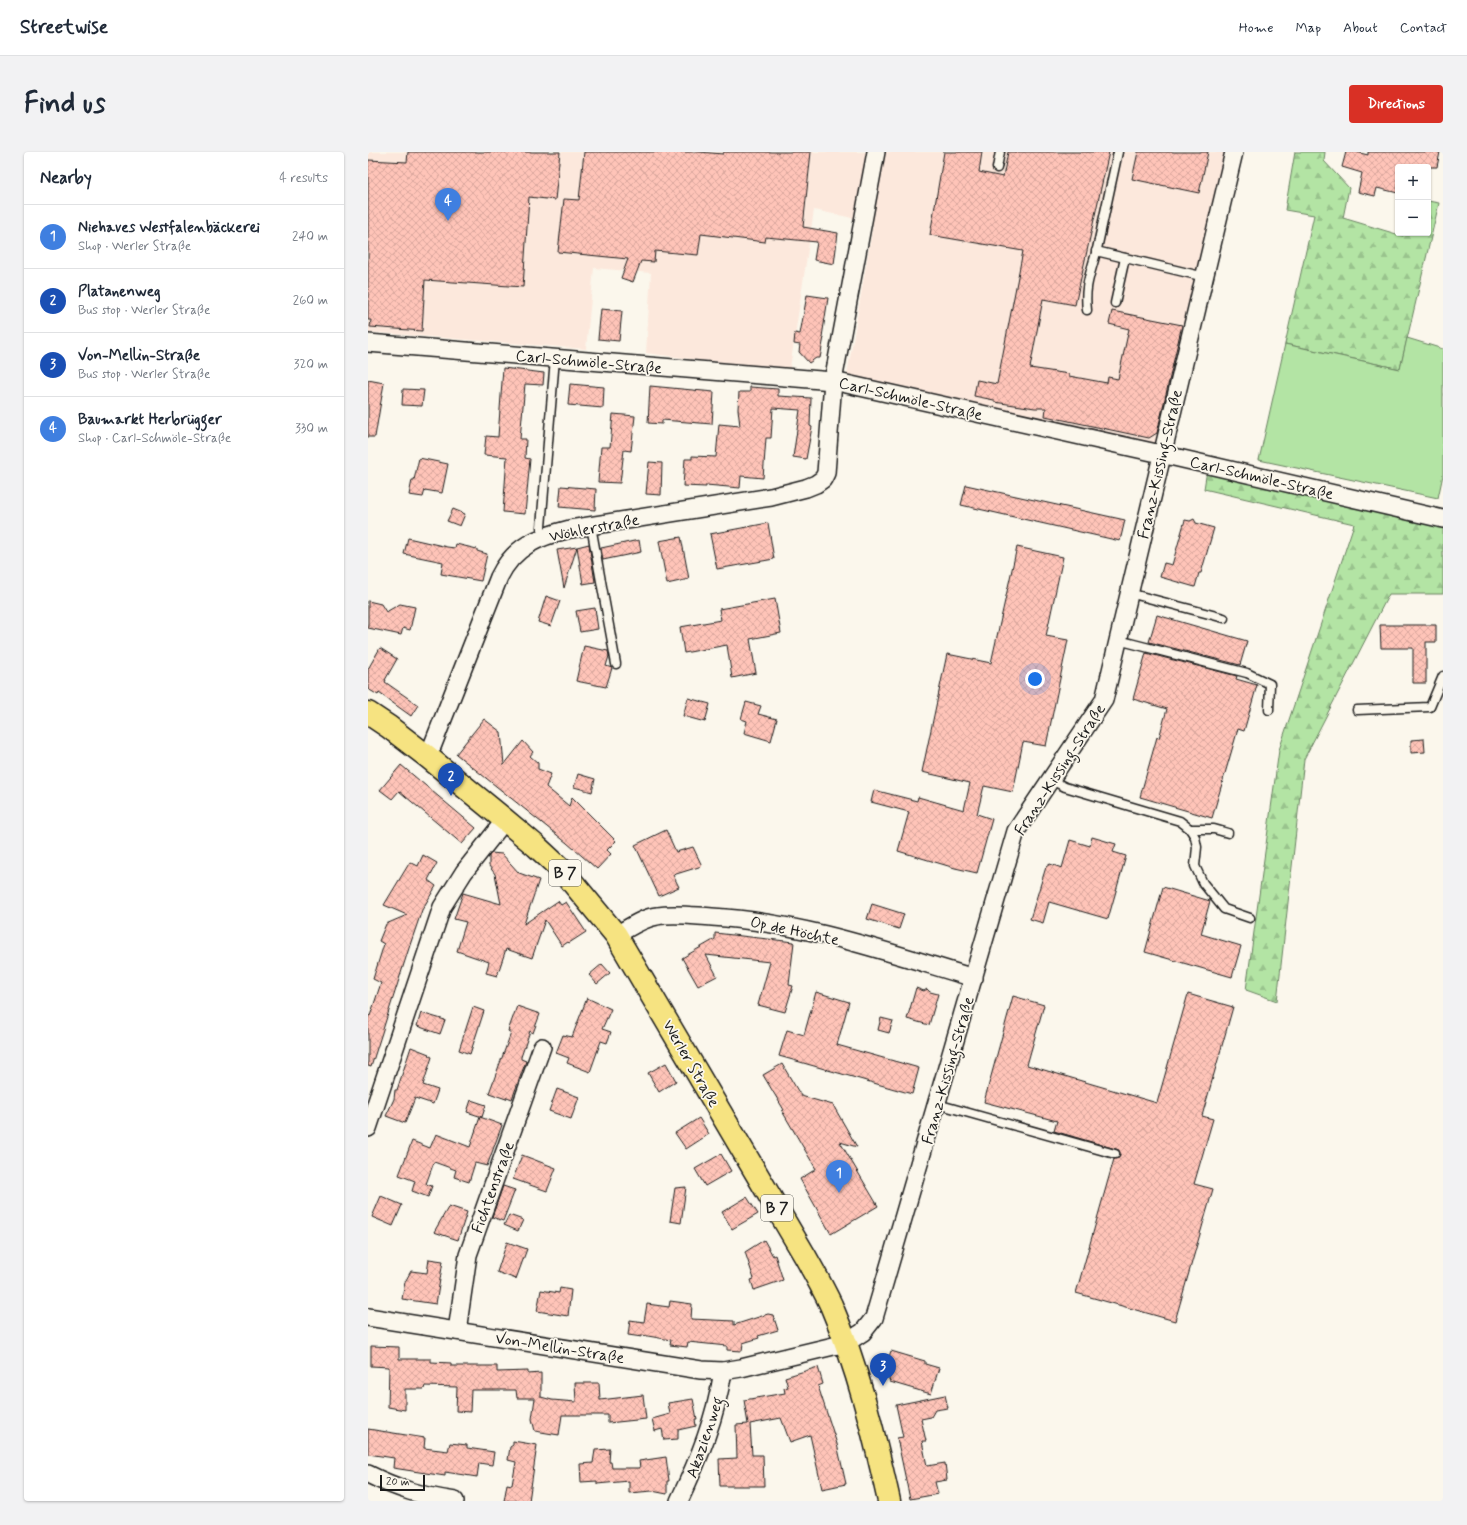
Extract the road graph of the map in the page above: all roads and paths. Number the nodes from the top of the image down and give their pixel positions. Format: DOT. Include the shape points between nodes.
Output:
graph roads {
  1 [pos="873,152"];
  2 [pos="1000,152"];
  3 [pos="1118,152"];
  4 [pos="1234,152"];
  5 [pos="997,168"];
  6 [pos="1096,251"];
  7 [pos="1125,258"];
  8 [pos="1204,277"];
  9 [pos="1115,304"];
  10 [pos="1087,310"];
  11 [pos="368,343"];
  12 [pos="555,358"];
  13 [pos="833,381"];
  14 [pos="1161,454"];
  15 [pos="1443,519"];
  16 [pos="591,526"];
  17 [pos="543,537"];
  18 [pos="1129,593"];
  19 [pos="1224,618"];
  20 [pos="1118,640"];
  21 [pos="616,664"];
  22 [pos="1443,676"];
  23 [pos="1269,710"];
  24 [pos="1357,710"];
  25 [pos="368,713"];
  26 [pos="428,757"];
  27 [pos="1051,780"];
  28 [pos="505,820"];
  29 [pos="1190,829"];
  30 [pos="1228,833"];
  31 [pos="1250,918"];
  32 [pos="616,935"];
  33 [pos="974,978"];
  34 [pos="542,1047"];
  35 [pos="372,1102"];
  36 [pos="937,1104"];
  37 [pos="368,1128"];
  38 [pos="1115,1154"];
  39 [pos="368,1317"];
  40 [pos="457,1331"];
  41 [pos="846,1344"];
  42 [pos="724,1371"];
  43 [pos="368,1474"];
  44 [pos="455,1501"];
  45 [pos="679,1501"];
  46 [pos="889,1501"];
  1 -- 13 [label="street"];
  2 -- 5 [label="lane"];
  3 -- 6 [label="lane"];
  4 -- 8 [label="street, Franz-Kissing-Straße"];
  6 -- 7 [label="lane"];
  6 -- 10 [label="lane" via="1086,283"];
  7 -- 8 [label="lane"];
  7 -- 9 [label="lane"];
  8 -- 14 [label="street, Franz-Kissing-Straße"];
  11 -- 12 [label="street, Carl-Schmöle-Straße"];
  12 -- 13 [label="street, Carl-Schmöle-Straße"];
  12 -- 17 [label="lane" via="541,527"];
  13 -- 14 [label="street, Carl-Schmöle-Straße"];
  13 -- 16 [label="street, Wöhlerstraße" via="826,472 816,484 771,497"];
  14 -- 15 [label="street, Carl-Schmöle-Straße"];
  14 -- 18 [label="street, Franz-Kissing-Straße"];
  16 -- 17 [label="street, Wöhlerstraße"];
  16 -- 21 [label="lane"];
  17 -- 26 [label="street, Wöhlerstraße" via="519,550 504,566"];
  18 -- 19 [label="lane"];
  18 -- 20 [label="street, Franz-Kissing-Straße"];
  20 -- 23 [label="lane" via="1247,673 1270,684"];
  20 -- 27 [label="street, Franz-Kissing-Straße" via="1104,700"];
  22 -- 24 [label="lane" via="1430,708"];
  25 -- 26 [label="main road, Werler Straße / B 7"];
  26 -- 28 [label="main road, Werler Straße / B 7"];
  27 -- 29 [label="lane" via="1065,787 1180,821"];
  27 -- 33 [label="street, Franz-Kissing-Straße" via="1016,831"];
  28 -- 32 [label="main road, Werler Straße / B 7" via="562,870"];
  28 -- 35 [label="street" via="464,872 442,907"];
  29 -- 30 [label="lane" via="1214,829"];
  29 -- 31 [label="lane" via="1197,847 1195,866 1203,883 1224,909"];
  32 -- 33 [label="street, Op de Höchte" via="639,922 657,916 744,919 832,936"];
  32 -- 41 [label="main road, Werler Straße / B 7" via="805,1256 830,1304"];
  33 -- 36 [label="street, Franz-Kissing-Straße"];
  34 -- 40 [label="street, Fichtenstraße" via="468,1255"];
  35 -- 37 [label="street"];
  36 -- 38 [label="lane"];
  36 -- 41 [label="street, Franz-Kissing-Straße" via="874,1318 863,1332"];
  39 -- 40 [label="street, Von-Mellin-Straße"];
  40 -- 42 [label="street, Von-Mellin-Straße" via="701,1370"];
  41 -- 42 [label="street, Von-Mellin-Straße"];
  41 -- 46 [label="main road, Werler Straße / B 7" via="867,1409"];
  42 -- 45 [label="street, Akazienweg" via="720,1395 702,1450"];
  43 -- 44 [label="street" via="405,1490"];
}
